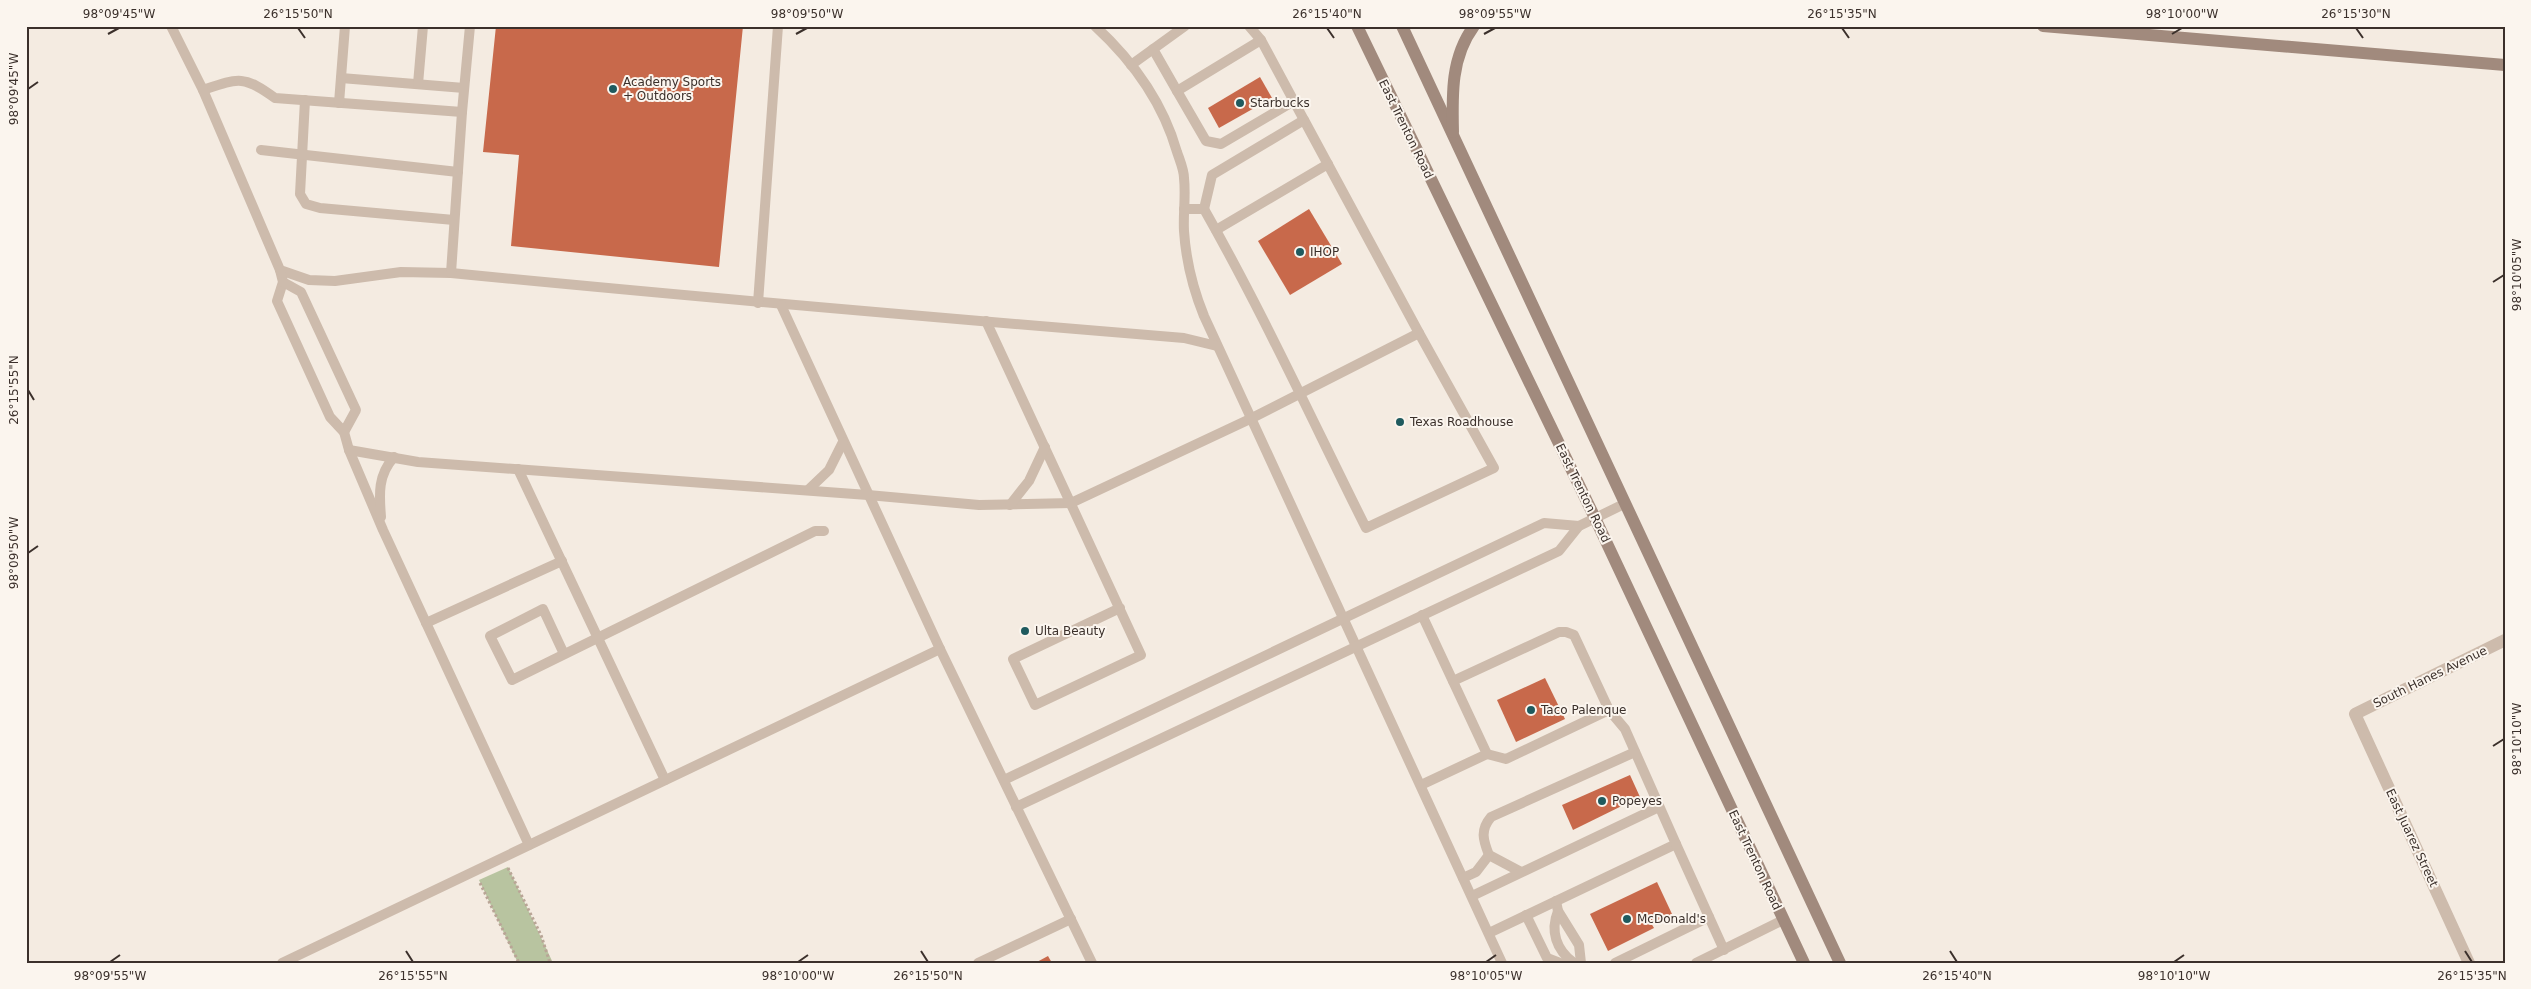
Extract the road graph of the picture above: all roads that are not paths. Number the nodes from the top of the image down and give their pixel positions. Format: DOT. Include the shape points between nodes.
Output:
graph roads {
  1 [pos="171,26"];
  2 [pos="345,26"];
  3 [pos="423,26"];
  4 [pos="470,26"];
  5 [pos="778,26"];
  6 [pos="1095,26"];
  7 [pos="1184,26"];
  8 [pos="1249,26"];
  9 [pos="1357,26"];
  10 [pos="1402,26"];
  11 [pos="1474,26"];
  12 [pos="2044,26"];
  13 [pos="1260,40"];
  14 [pos="1153,49"];
  15 [pos="1131,64"];
  16 [pos="2505,65"];
  17 [pos="341,78"];
  18 [pos="418,84"];
  19 [pos="464,88"];
  20 [pos="204,90"];
  21 [pos="1177,90"];
  22 [pos="305,100"];
  23 [pos="1294,100"];
  24 [pos="339,104"];
  25 [pos="462,112"];
  26 [pos="1304,120"];
  27 [pos="1453,136"];
  28 [pos="261,150"];
  29 [pos="302,155"];
  30 [pos="1328,164"];
  31 [pos="458,172"];
  32 [pos="1184,209"];
  33 [pos="1204,209"];
  34 [pos="454,220"];
  35 [pos="1216,230"];
  36 [pos="280,270"];
  37 [pos="451,273"];
  38 [pos="283,282"];
  39 [pos="758,303"];
  40 [pos="781,305"];
  41 [pos="986,321"];
  42 [pos="1419,332"];
  43 [pos="1217,346"];
  44 [pos="1299,394"];
  45 [pos="1250,418"];
  46 [pos="344,432"];
  47 [pos="844,442"];
  48 [pos="1045,447"];
  49 [pos="349,450"];
  50 [pos="394,457"];
  51 [pos="518,469"];
  52 [pos="808,490"];
  53 [pos="868,494"];
  54 [pos="1071,503"];
  55 [pos="1624,504"];
  56 [pos="1010,506"];
  57 [pos="1595,518"];
  58 [pos="1580,526"];
  59 [pos="383,530"];
  60 [pos="824,530"];
  61 [pos="562,561"];
  62 [pos="1120,608"];
  63 [pos="1422,615"];
  64 [pos="1343,618"];
  65 [pos="426,623"];
  66 [pos="598,638"];
  67 [pos="2505,640"];
  68 [pos="1357,646"];
  69 [pos="940,648"];
  70 [pos="564,654"];
  71 [pos="1453,681"];
  72 [pos="1610,710"];
  73 [pos="2355,714"];
  74 [pos="1635,752"];
  75 [pos="1487,754"];
  76 [pos="665,780"];
  77 [pos="1004,780"];
  78 [pos="1421,785"];
  79 [pos="1016,807"];
  80 [pos="1660,807"];
  81 [pos="1676,844"];
  82 [pos="529,845"];
  83 [pos="1489,855"];
  84 [pos="1521,872"];
  85 [pos="1463,878"];
  86 [pos="1472,896"];
  87 [pos="1557,906"];
  88 [pos="1526,915"];
  89 [pos="1709,917"];
  90 [pos="1071,919"];
  91 [pos="1783,920"];
  92 [pos="1489,933"];
  93 [pos="1724,950"];
  94 [pos="282,963"];
  95 [pos="978,963"];
  96 [pos="1092,963"];
  97 [pos="1502,963"];
  98 [pos="1560,963"];
  99 [pos="1574,963"];
  100 [pos="1581,963"];
  101 [pos="1615,963"];
  102 [pos="1696,963"];
  103 [pos="1804,963"];
  104 [pos="1840,963"];
  105 [pos="2469,963"];
  1 -- 20 [label="lane"];
  2 -- 17 [label="lane"];
  3 -- 18 [label="lane"];
  4 -- 19 [label="lane"];
  5 -- 39 [label="lane"];
  6 -- 15 [label="lane"];
  7 -- 14 [label="lane"];
  8 -- 13 [label="lane"];
  9 -- 57 [label="main road, East Trenton Road"];
  10 -- 27 [label="main road"];
  11 -- 27 [label="main road" via="1459,52 1455,71"];
  12 -- 16 [label="main road"];
  13 -- 21 [label="lane"];
  13 -- 23 [label="lane"];
  14 -- 15 [label="lane"];
  14 -- 21 [label="lane"];
  15 -- 32 [label="lane" via="1159,105 1172,136 1184,177"];
  17 -- 18 [label="lane"];
  17 -- 24 [label="lane"];
  18 -- 19 [label="lane"];
  19 -- 25 [label="lane"];
  20 -- 22 [label="lane" via="235,79 259,86 275,98"];
  20 -- 36 [label="lane"];
  21 -- 23 [label="lane" via="1206,141 1221,144"];
  22 -- 24 [label="lane"];
  22 -- 29 [label="lane"];
  23 -- 26 [label="lane"];
  24 -- 25 [label="lane"];
  25 -- 31 [label="lane"];
  26 -- 30 [label="lane"];
  26 -- 33 [label="lane" via="1212,175"];
  27 -- 55 [label="main road"];
  28 -- 29 [label="lane"];
  29 -- 31 [label="lane"];
  29 -- 34 [label="lane" via="300,194 306,204"];
  30 -- 35 [label="lane"];
  30 -- 42 [label="lane"];
  31 -- 34 [label="lane"];
  32 -- 33 [label="lane"];
  32 -- 43 [label="lane" via="1192,284"];
  33 -- 35 [label="lane"];
  34 -- 37 [label="lane"];
  35 -- 44 [label="lane"];
  36 -- 37 [label="lane" via="310,280 335,281 401,272"];
  36 -- 38 [label="lane"];
  37 -- 39 [label="lane"];
  38 -- 46 [label="lane" via="277,301 330,417"];
  38 -- 46 [label="lane" via="300,292 356,410"];
  39 -- 40 [label="lane"];
  40 -- 41 [label="lane" via="852,308"];
  40 -- 47 [label="lane"];
  41 -- 43 [label="lane" via="1184,338"];
  41 -- 48 [label="lane"];
  42 -- 44 [label="lane"];
  42 -- 44 [label="lane" via="1494,468 1366,528"];
  43 -- 45 [label="lane"];
  44 -- 45 [label="lane"];
  45 -- 54 [label="lane"];
  45 -- 64 [label="lane"];
  46 -- 49 [label="lane"];
  47 -- 52 [label="lane" via="830,470"];
  47 -- 53 [label="lane"];
  48 -- 54 [label="lane"];
  48 -- 56 [label="lane" via="1029,481"];
  49 -- 50 [label="lane"];
  49 -- 59 [label="lane"];
  50 -- 51 [label="lane" via="418,462"];
  50 -- 59 [label="lane" via="381,478"];
  51 -- 52 [label="lane"];
  51 -- 61 [label="lane"];
  52 -- 53 [label="lane"];
  53 -- 56 [label="lane"];
  53 -- 69 [label="lane"];
  54 -- 56 [label="lane"];
  54 -- 62 [label="lane"];
  55 -- 57 [label="lane"];
  55 -- 104 [label="main road"];
  57 -- 58 [label="lane"];
  57 -- 91 [label="main road, East Trenton Road"];
  58 -- 63 [label="lane" via="1559,552"];
  58 -- 64 [label="lane" via="1544,523"];
  59 -- 65 [label="lane"];
  60 -- 66 [label="lane" via="815,531"];
  61 -- 65 [label="lane"];
  61 -- 66 [label="lane"];
  62 -- 62 [label="lane" via="1013,659 1035,705 1141,655"];
  63 -- 68 [label="lane"];
  63 -- 71 [label="lane"];
  64 -- 68 [label="lane"];
  64 -- 77 [label="lane"];
  65 -- 82 [label="lane"];
  66 -- 70 [label="lane"];
  66 -- 76 [label="lane"];
  67 -- 73 [label="street, South Hanes Avenue"];
  68 -- 78 [label="lane"];
  68 -- 79 [label="lane"];
  69 -- 76 [label="lane"];
  69 -- 77 [label="lane"];
  70 -- 70 [label="lane" via="512,680 490,636 542,609"];
  71 -- 72 [label="lane" via="1559,632 1566,632 1574,635"];
  71 -- 75 [label="lane"];
  72 -- 74 [label="lane" via="1625,729"];
  72 -- 75 [label="lane" via="1506,759"];
  73 -- 105 [label="street, East Juarez Street"];
  74 -- 80 [label="lane"];
  74 -- 83 [label="lane" via="1491,816 1484,824 1482,838"];
  75 -- 78 [label="lane"];
  76 -- 82 [label="lane"];
  77 -- 79 [label="lane"];
  78 -- 85 [label="lane"];
  79 -- 90 [label="lane"];
  80 -- 81 [label="lane"];
  80 -- 84 [label="lane"];
  81 -- 87 [label="lane"];
  81 -- 89 [label="lane"];
  82 -- 94 [label="lane"];
  83 -- 84 [label="lane"];
  83 -- 85 [label="lane" via="1476,872"];
  84 -- 86 [label="lane"];
  85 -- 86 [label="lane"];
  86 -- 92 [label="lane"];
  87 -- 88 [label="lane"];
  87 -- 99 [label="lane" via="1553,923 1555,935 1559,947"];
  87 -- 100 [label="lane" via="1580,944"];
  88 -- 92 [label="lane"];
  88 -- 98 [label="lane" via="1547,958"];
  89 -- 93 [label="lane"];
  89 -- 101 [label="lane"];
  90 -- 95 [label="lane"];
  90 -- 96 [label="lane"];
  91 -- 93 [label="lane"];
  91 -- 103 [label="main road, East Trenton Road"];
  92 -- 97 [label="lane"];
  93 -- 102 [label="lane"];
}
